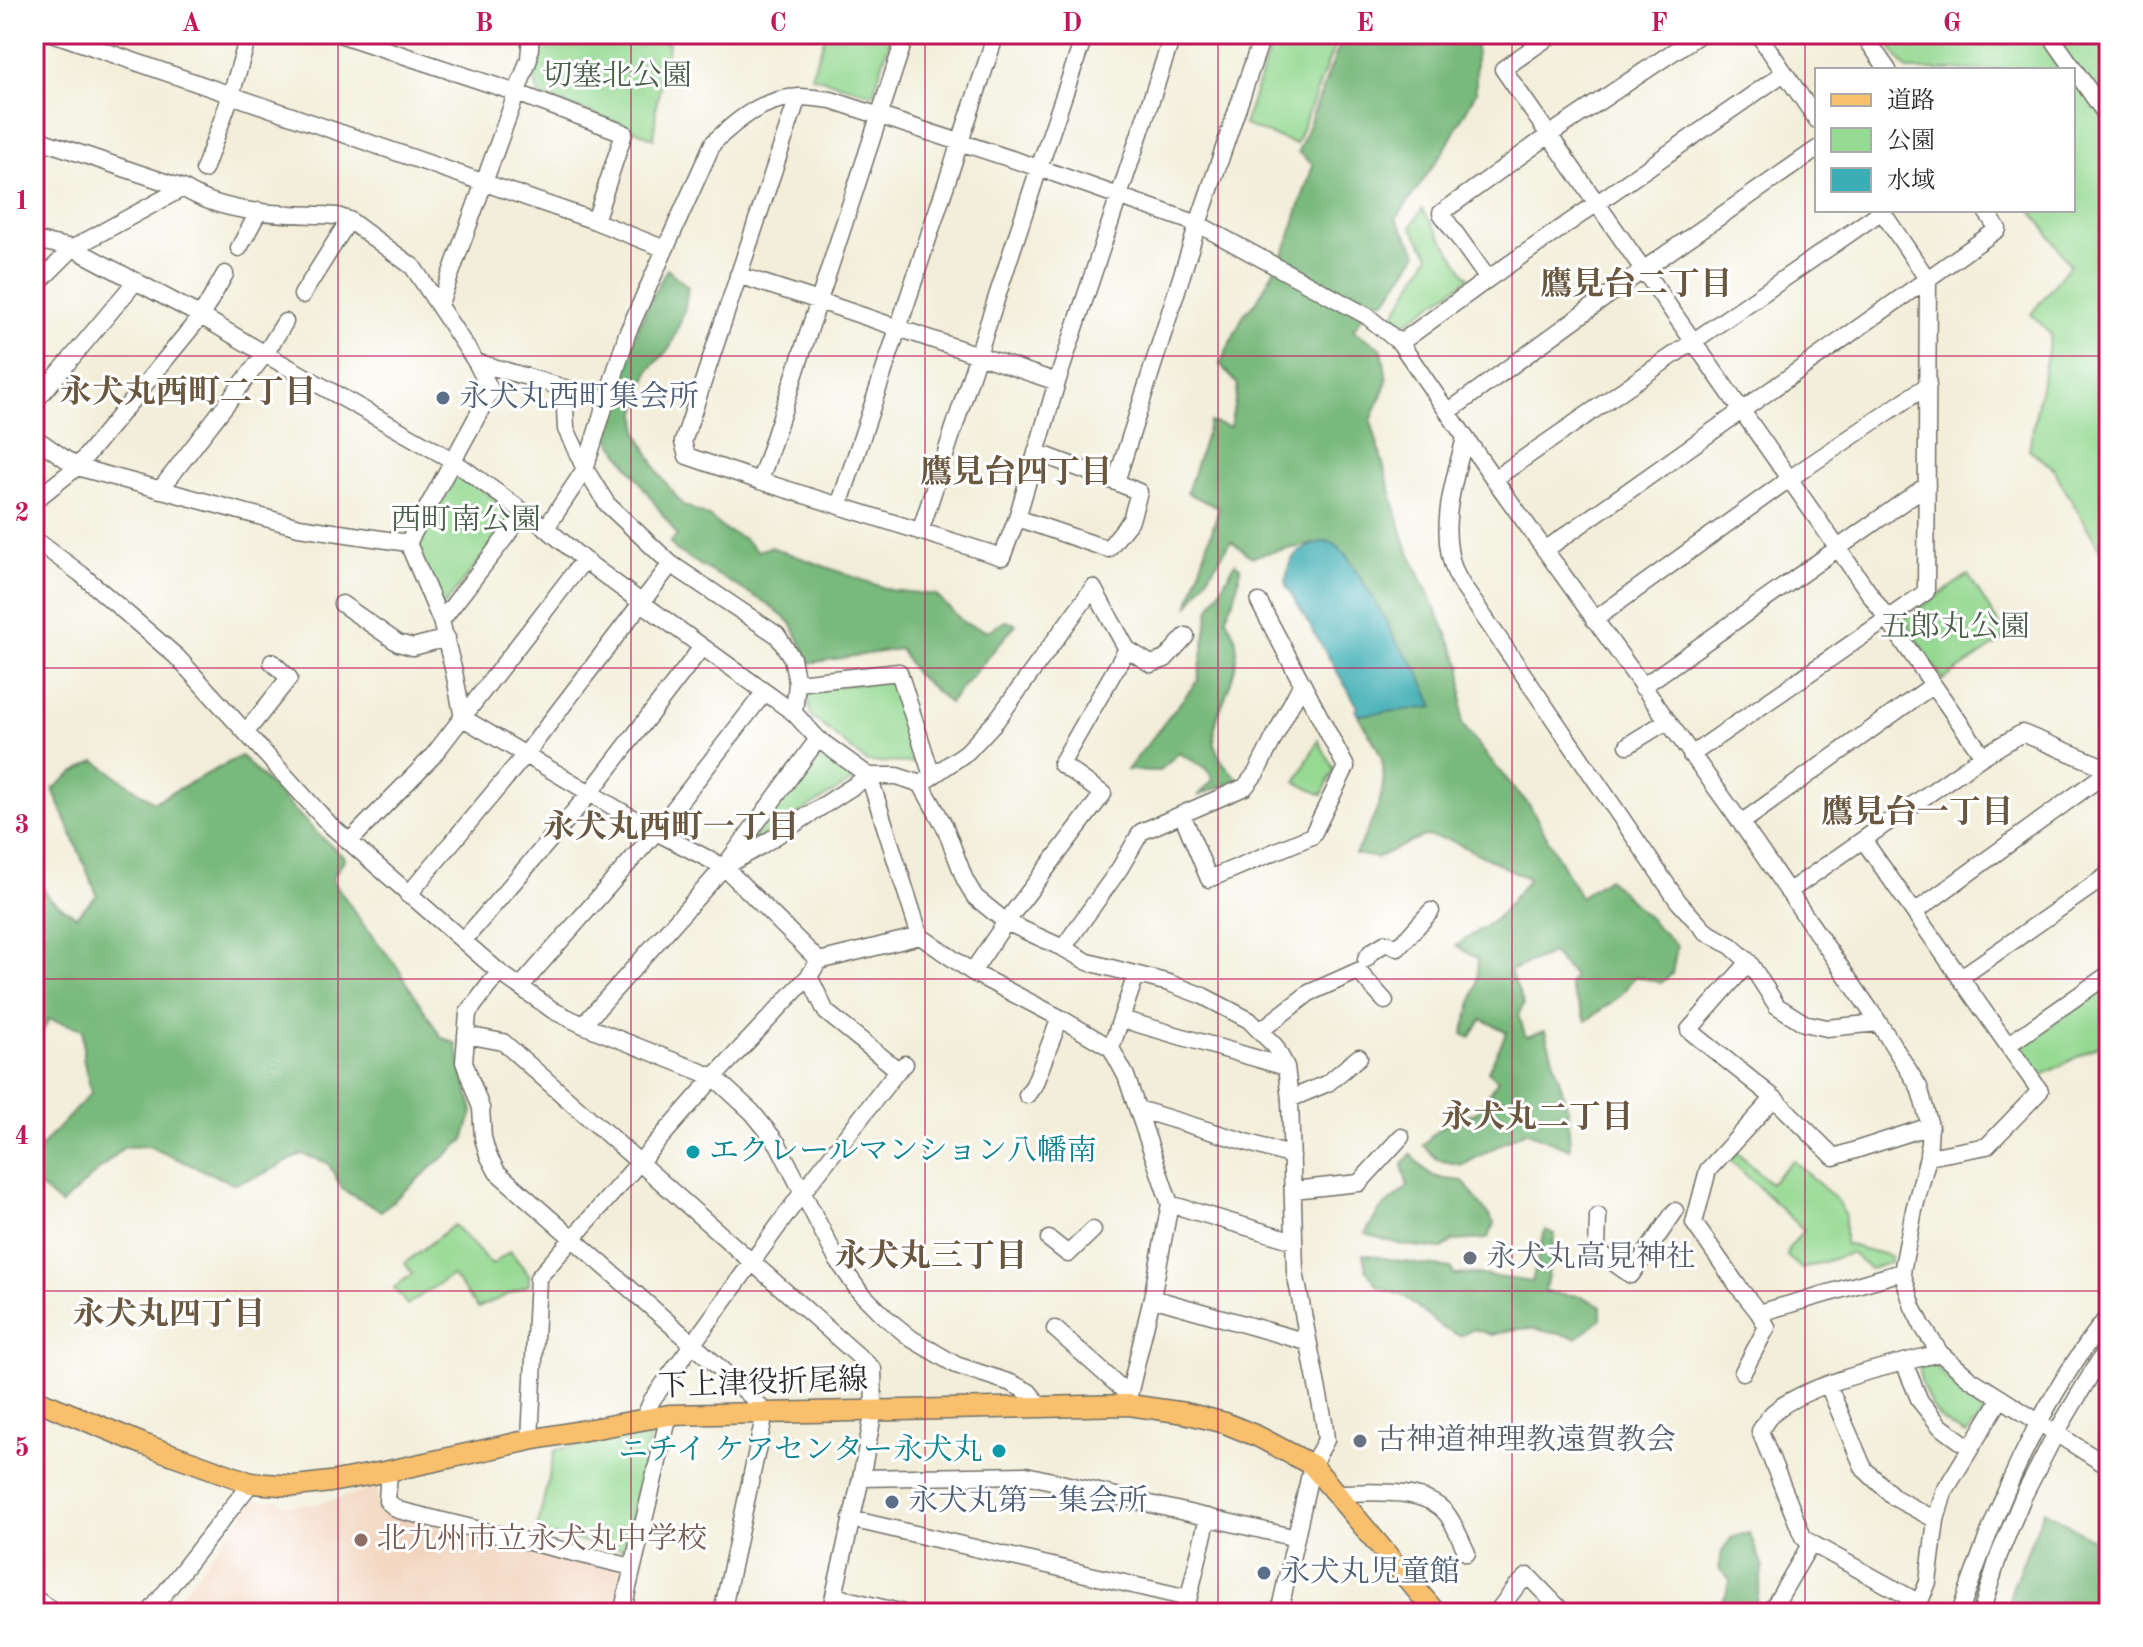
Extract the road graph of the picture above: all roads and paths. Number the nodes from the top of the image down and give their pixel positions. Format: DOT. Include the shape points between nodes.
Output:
graph roads {
  1 [pos="55,34"];
  2 [pos="249,34"];
  3 [pos="339,34"];
  4 [pos="531,34"];
  5 [pos="906,34"];
  6 [pos="996,34"];
  7 [pos="1085,34"];
  8 [pos="1173,34"];
  9 [pos="1263,34"];
  10 [pos="1553,34"];
  11 [pos="1700,34"];
  12 [pos="1758,34"];
  13 [pos="1863,34"];
  14 [pos="2055,42"];
  15 [pos="1887,68"];
  16 [pos="2073,68"];
  17 [pos="2075,71"];
  18 [pos="1784,73"];
  19 [pos="517,93"];
  20 [pos="231,95"];
  21 [pos="798,97"];
  22 [pos="879,115"];
  23 [pos="1815,117"];
  24 [pos="2109,119"];
  25 [pos="1549,135"];
  26 [pos="34,138"];
  27 [pos="960,143"];
  28 [pos="1815,150"];
  29 [pos="1039,168"];
  30 [pos="204,170"];
  31 [pos="484,182"];
  32 [pos="183,188"];
  33 [pos="1119,197"];
  34 [pos="1597,203"];
  35 [pos="259,211"];
  36 [pos="1880,212"];
  37 [pos="1882,212"];
  38 [pos="1986,212"];
  39 [pos="349,220"];
  40 [pos="595,221"];
  41 [pos="1198,224"];
  42 [pos="34,240"];
  43 [pos="73,248"];
  44 [pos="239,248"];
  45 [pos="665,249"];
  46 [pos="1643,270"];
  47 [pos="225,274"];
  48 [pos="738,275"];
  49 [pos="1488,279"];
  50 [pos="1928,280"];
  51 [pos="136,281"];
  52 [pos="34,287"];
  53 [pos="302,295"];
  54 [pos="819,301"];
  55 [pos="439,306"];
  56 [pos="201,316"];
  57 [pos="285,322"];
  58 [pos="899,328"];
  59 [pos="1693,341"];
  60 [pos="1400,343"];
  61 [pos="265,354"];
  62 [pos="978,356"];
  63 [pos="476,362"];
  64 [pos="1057,382"];
  65 [pos="1928,385"];
  66 [pos="34,403"];
  67 [pos="1741,410"];
  68 [pos="1448,412"];
  69 [pos="34,437"];
  70 [pos="1465,438"];
  71 [pos="1036,452"];
  72 [pos="452,460"];
  73 [pos="77,467"];
  74 [pos="585,469"];
  75 [pos="1494,479"];
  76 [pos="1789,479"];
  77 [pos="760,481"];
  78 [pos="1116,482"];
  79 [pos="1927,485"];
  80 [pos="160,490"];
  81 [pos="34,501"];
  82 [pos="839,506"];
  83 [pos="524,513"];
  84 [pos="1017,518"];
  85 [pos="546,528"];
  86 [pos="920,532"];
  87 [pos="34,539"];
  88 [pos="408,543"];
  89 [pos="1837,547"];
  90 [pos="1545,550"];
  91 [pos="584,560"];
  92 [pos="671,564"];
  93 [pos="1259,602"];
  94 [pos="642,603"];
  95 [pos="342,604"];
  96 [pos="1886,618"];
  97 [pos="1594,620"];
  98 [pos="441,621"];
  99 [pos="1186,636"];
  100 [pos="447,638"];
  101 [pos="702,647"];
  102 [pos="1127,649"];
  103 [pos="272,662"];
  104 [pos="797,683"];
  105 [pos="1302,683"];
  106 [pos="1933,685"];
  107 [pos="1642,687"];
  108 [pos="764,693"];
  109 [pos="794,713"];
  110 [pos="463,718"];
  111 [pos="1667,721"];
  112 [pos="246,732"];
  113 [pos="818,739"];
  114 [pos="1628,745"];
  115 [pos="525,755"];
  116 [pos="1691,755"];
  117 [pos="1983,756"];
  118 [pos="2109,770"];
  119 [pos="869,776"];
  120 [pos="926,780"];
  121 [pos="590,793"];
  122 [pos="1182,814"];
  123 [pos="1741,823"];
  124 [pos="656,832"];
  125 [pos="1864,841"];
  126 [pos="349,842"];
  127 [pos="724,867"];
  128 [pos="2109,874"];
  129 [pos="1788,892"];
  130 [pos="408,895"];
  131 [pos="1431,911"];
  132 [pos="1915,912"];
  133 [pos="1006,922"];
  134 [pos="920,936"];
  135 [pos="463,941"];
  136 [pos="1063,948"];
  137 [pos="1366,959"];
  138 [pos="819,961"];
  139 [pos="1749,962"];
  140 [pos="499,972"];
  141 [pos="972,972"];
  142 [pos="2109,974"];
  143 [pos="1136,975"];
  144 [pos="809,976"];
  145 [pos="1960,978"];
  146 [pos="520,987"];
  147 [pos="1385,1001"];
  148 [pos="1060,1018"];
  149 [pos="1121,1019"];
  150 [pos="1879,1023"];
  151 [pos="583,1025"];
  152 [pos="1260,1031"];
  153 [pos="466,1035"];
  154 [pos="2008,1045"];
  155 [pos="1111,1048"];
  156 [pos="1359,1057"];
  157 [pos="1286,1067"];
  158 [pos="714,1077"];
  159 [pos="1027,1095"];
  160 [pos="1774,1098"];
  161 [pos="1290,1099"];
  162 [pos="1138,1109"];
  163 [pos="1930,1126"];
  164 [pos="1401,1137"];
  165 [pos="1292,1156"];
  166 [pos="1928,1157"];
  167 [pos="639,1162"];
  168 [pos="1293,1190"];
  169 [pos="802,1193"];
  170 [pos="1170,1204"];
  171 [pos="1675,1211"];
  172 [pos="1598,1216"];
  173 [pos="1093,1230"];
  174 [pos="572,1239"];
  175 [pos="1049,1239"];
  176 [pos="1294,1241"];
  177 [pos="752,1262"];
  178 [pos="1902,1272"];
  179 [pos="1152,1298"];
  180 [pos="1759,1313"];
  181 [pos="2109,1315"];
  182 [pos="1055,1329"];
  183 [pos="1307,1342"];
  184 [pos="693,1344"];
  185 [pos="2109,1348"];
  186 [pos="1940,1353"];
  187 [pos="1904,1363"];
  188 [pos="1743,1372"];
  189 [pos="1828,1385"];
  190 [pos="2001,1398"];
  191 [pos="34,1399"];
  192 [pos="1129,1400"];
  193 [pos="1041,1407"];
  194 [pos="874,1410"];
  195 [pos="765,1413"];
  196 [pos="669,1415"];
  197 [pos="644,1418"];
  198 [pos="2039,1422"];
  199 [pos="2056,1433"];
  200 [pos="530,1440"];
  201 [pos="1970,1448"];
  202 [pos="1312,1465"];
  203 [pos="2109,1467"];
  204 [pos="389,1471"];
  205 [pos="861,1478"];
  206 [pos="251,1483"];
  207 [pos="1335,1493"];
  208 [pos="1208,1517"];
  209 [pos="851,1519"];
  210 [pos="1936,1520"];
  211 [pos="1296,1538"];
  212 [pos="1811,1543"];
  213 [pos="1467,1553"];
  214 [pos="632,1567"];
  215 [pos="34,1597"];
  216 [pos="832,1605"];
  217 [pos="1186,1605"];
  218 [pos="1916,1608"];
  219 [pos="54,1613"];
  220 [pos="149,1613"];
  221 [pos="622,1613"];
  222 [pos="722,1613"];
  223 [pos="903,1613"];
  224 [pos="1279,1613"];
  225 [pos="1436,1613"];
  226 [pos="1496,1613"];
  227 [pos="1564,1613"];
  228 [pos="1781,1613"];
  229 [pos="1960,1613"];
  230 [pos="1981,1613"];
  1 -- 20 [label="street"];
  2 -- 20 [label="street"];
  3 -- 19 [label="street"];
  4 -- 19 [label="street"];
  5 -- 22 [label="street"];
  6 -- 27 [label="street"];
  7 -- 29 [label="street"];
  8 -- 33 [label="street"];
  9 -- 41 [label="street"];
  10 -- 25 [label="street" via="1503,69"];
  11 -- 25 [label="street"];
  12 -- 18 [label="street"];
  13 -- 15 [label="street"];
  14 -- 16 [label="street"];
  17 -- 24 [label="street"];
  18 -- 23 [label="street"];
  18 -- 34 [label="street"];
  19 -- 31 [label="street"];
  19 -- 40 [label="street" via="624,133"];
  20 -- 30 [label="street"];
  20 -- 31 [label="street"];
  21 -- 22 [label="street" via="831,100"];
  21 -- 45 [label="street" via="762,105 713,143"];
  21 -- 48 [label="street"];
  22 -- 27 [label="street"];
  22 -- 54 [label="street"];
  25 -- 34 [label="street"];
  25 -- 49 [label="street" via="1441,213"];
  26 -- 32 [label="street"];
  27 -- 29 [label="street"];
  27 -- 58 [label="street"];
  28 -- 46 [label="street"];
  29 -- 33 [label="street"];
  29 -- 62 [label="street"];
  31 -- 40 [label="street"];
  31 -- 55 [label="street"];
  32 -- 35 [label="street" via="234,210"];
  32 -- 43 [label="street"];
  33 -- 41 [label="street"];
  33 -- 64 [label="street"];
  34 -- 46 [label="street"];
  34 -- 49 [label="street"];
  35 -- 39 [label="street"];
  35 -- 44 [label="street"];
  36 -- 59 [label="street"];
  37 -- 50 [label="street"];
  38 -- 50 [label="street" via="1998,229"];
  39 -- 53 [label="street"];
  39 -- 55 [label="street" via="413,267"];
  40 -- 45 [label="street"];
  41 -- 60 [label="street" via="1367,316"];
  41 -- 78 [label="street"];
  42 -- 43 [label="street"];
  43 -- 51 [label="street"];
  43 -- 52 [label="street"];
  45 -- 74 [label="street" via="627,334"];
  46 -- 59 [label="street"];
  46 -- 68 [label="street"];
  47 -- 56 [label="street"];
  48 -- 54 [label="street"];
  48 -- 77 [label="street" via="683,442 687,456"];
  49 -- 60 [label="street"];
  50 -- 65 [label="street"];
  50 -- 67 [label="street"];
  51 -- 56 [label="street"];
  51 -- 66 [label="street"];
  54 -- 58 [label="street"];
  54 -- 77 [label="street"];
  55 -- 63 [label="street"];
  56 -- 61 [label="street"];
  56 -- 73 [label="street"];
  57 -- 61 [label="street"];
  58 -- 62 [label="street"];
  58 -- 82 [label="street"];
  59 -- 67 [label="street"];
  59 -- 75 [label="street"];
  60 -- 68 [label="street"];
  61 -- 72 [label="street"];
  61 -- 80 [label="street"];
  62 -- 64 [label="street"];
  62 -- 86 [label="street"];
  63 -- 72 [label="street" via="491,391"];
  63 -- 74 [label="street" via="568,389 566,429"];
  64 -- 71 [label="street"];
  65 -- 76 [label="street"];
  65 -- 79 [label="street"];
  67 -- 76 [label="street"];
  67 -- 90 [label="street"];
  68 -- 70 [label="street"];
  69 -- 73 [label="street"];
  70 -- 75 [label="street"];
  70 -- 139 [label="street" via="1449,509 1448,546 1456,574 1678,901 1705,931"];
  71 -- 78 [label="street"];
  71 -- 84 [label="street"];
  72 -- 83 [label="street"];
  72 -- 88 [label="street"];
  73 -- 80 [label="street"];
  73 -- 81 [label="street"];
  74 -- 85 [label="street"];
  74 -- 92 [label="street" via="607,504"];
  75 -- 90 [label="street"];
  76 -- 89 [label="street"];
  76 -- 97 [label="street"];
  77 -- 82 [label="street"];
  78 -- 84 [label="street" via="1139,492 1131,520 1108,549"];
  79 -- 89 [label="street"];
  79 -- 96 [label="street" via="1926,592"];
  80 -- 88 [label="street" via="299,527"];
  82 -- 86 [label="street"];
  83 -- 85 [label="street"];
  83 -- 98 [label="street"];
  84 -- 86 [label="street" via="1002,557"];
  85 -- 91 [label="street"];
  87 -- 112 [label="street" via="177,657"];
  88 -- 98 [label="street"];
  89 -- 96 [label="street"];
  89 -- 107 [label="street"];
  90 -- 97 [label="street"];
  91 -- 94 [label="street"];
  91 -- 110 [label="street"];
  92 -- 94 [label="street"];
  92 -- 104 [label="street" via="777,635 792,658"];
  93 -- 105 [label="street"];
  94 -- 101 [label="street"];
  94 -- 115 [label="street"];
  95 -- 100 [label="street" via="398,643 413,647"];
  96 -- 106 [label="street"];
  96 -- 116 [label="street"];
  97 -- 107 [label="street"];
  98 -- 100 [label="street"];
  99 -- 102 [label="street" via="1165,659 1151,664"];
  100 -- 110 [label="street"];
  101 -- 108 [label="street"];
  101 -- 121 [label="street"];
  102 -- 120 [label="street" via="1093,588 996,721 967,752"];
  102 -- 133 [label="street" via="1061,764 1103,794"];
  103 -- 112 [label="street" via="289,678"];
  104 -- 109 [label="street"];
  104 -- 120 [label="street" via="899,672"];
  105 -- 122 [label="street" via="1245,787"];
  105 -- 122 [label="street" via="1346,767 1312,836 1209,879"];
  106 -- 117 [label="street"];
  106 -- 123 [label="street"];
  107 -- 111 [label="street"];
  108 -- 109 [label="street"];
  108 -- 124 [label="street"];
  109 -- 113 [label="street"];
  110 -- 115 [label="street"];
  110 -- 126 [label="street"];
  111 -- 114 [label="street"];
  111 -- 116 [label="street"];
  112 -- 126 [label="street"];
  113 -- 119 [label="street"];
  113 -- 127 [label="street"];
  115 -- 121 [label="street"];
  115 -- 130 [label="street"];
  116 -- 123 [label="street"];
  117 -- 118 [label="street" via="2022,733"];
  117 -- 125 [label="street"];
  118 -- 132 [label="street"];
  119 -- 120 [label="street"];
  119 -- 127 [label="street"];
  119 -- 134 [label="street"];
  120 -- 133 [label="street" via="965,880 975,897"];
  121 -- 124 [label="street"];
  121 -- 135 [label="street"];
  122 -- 136 [label="street" via="1141,832"];
  123 -- 129 [label="street"];
  124 -- 127 [label="street"];
  124 -- 146 [label="street"];
  125 -- 129 [label="street"];
  125 -- 132 [label="street"];
  126 -- 130 [label="street"];
  127 -- 138 [label="street"];
  127 -- 151 [label="street"];
  128 -- 145 [label="street"];
  129 -- 150 [label="street"];
  130 -- 135 [label="street"];
  131 -- 137 [label="street" via="1398,948 1386,943"];
  132 -- 145 [label="street"];
  133 -- 136 [label="street"];
  133 -- 141 [label="street"];
  134 -- 138 [label="street"];
  134 -- 141 [label="street"];
  135 -- 140 [label="street"];
  136 -- 143 [label="street" via="1088,962"];
  138 -- 144 [label="street"];
  139 -- 150 [label="street" via="1777,1006 1804,1023 1827,1028"];
  139 -- 160 [label="street" via="1689,1030"];
  140 -- 146 [label="street"];
  140 -- 153 [label="street" via="468,1013"];
  141 -- 148 [label="street"];
  142 -- 154 [label="street"];
  143 -- 149 [label="street"];
  143 -- 152 [label="street" via="1203,996"];
  144 -- 158 [label="street"];
  144 -- 169 [label="street" via="826,1012 902,1067"];
  145 -- 154 [label="street"];
  146 -- 151 [label="street"];
  147 -- 152 [label="street" via="1358,971 1309,993"];
  148 -- 155 [label="street"];
  148 -- 159 [label="street"];
  149 -- 155 [label="street"];
  149 -- 157 [label="street"];
  150 -- 163 [label="street" via="1919,1087"];
  151 -- 158 [label="street"];
  152 -- 157 [label="street"];
  153 -- 167 [label="street" via="503,1042"];
  153 -- 174 [label="street" via="464,1062 481,1108 488,1155 497,1172"];
  154 -- 166 [label="street" via="2040,1091 1987,1146"];
  155 -- 162 [label="street"];
  156 -- 161 [label="street" via="1328,1083"];
  157 -- 161 [label="street"];
  158 -- 167 [label="street"];
  158 -- 169 [label="street" via="778,1144"];
  160 -- 163 [label="street" via="1834,1157"];
  160 -- 180 [label="street" via="1708,1170 1694,1223"];
  161 -- 165 [label="street"];
  162 -- 165 [label="street"];
  162 -- 170 [label="street"];
  163 -- 166 [label="street"];
  164 -- 168 [label="street" via="1359,1183"];
  165 -- 168 [label="street"];
  166 -- 178 [label="street"];
  167 -- 174 [label="street"];
  167 -- 177 [label="street"];
  168 -- 176 [label="street"];
  169 -- 177 [label="street"];
  169 -- 193 [label="street" via="836,1258 885,1317 956,1365 1029,1392"];
  170 -- 176 [label="street"];
  170 -- 179 [label="street"];
  171 -- 172 [label="street" via="1631,1275 1597,1251"];
  173 -- 175 [label="street" via="1068,1254"];
  174 -- 184 [label="street"];
  174 -- 200 [label="street" via="538,1278"];
  176 -- 183 [label="street"];
  177 -- 184 [label="street"];
  177 -- 194 [label="street" via="873,1369"];
  178 -- 180 [label="street"];
  178 -- 186 [label="street" via="1913,1307"];
  179 -- 183 [label="street"];
  179 -- 192 [label="street"];
  180 -- 188 [label="street" via="1767,1327"];
  181 -- 198 [label="street"];
  182 -- 192 [label="street"];
  183 -- 202 [label="street" via="1326,1440"];
  184 -- 195 [label="street"];
  184 -- 197 [label="street"];
  185 -- 199 [label="street"];
  186 -- 187 [label="street"];
  186 -- 190 [label="street"];
  187 -- 189 [label="street"];
  187 -- 201 [label="street" via="1920,1401 1940,1426"];
  189 -- 210 [label="street" via="1864,1469 1895,1498"];
  189 -- 212 [label="street" via="1772,1413 1760,1431 1803,1537"];
  190 -- 198 [label="street"];
  190 -- 201 [label="street"];
  191 -- 206 [label="main road, 下上津役折尾線"];
  192 -- 193 [label="main road, 下上津役折尾線"];
  192 -- 202 [label="main road, 下上津役折尾線" via="1225,1423"];
  193 -- 194 [label="main road, 下上津役折尾線"];
  194 -- 195 [label="main road, 下上津役折尾線"];
  194 -- 205 [label="street"];
  195 -- 196 [label="main road, 下上津役折尾線"];
  195 -- 222 [label="street"];
  196 -- 197 [label="main road, 下上津役折尾線"];
  196 -- 214 [label="street"];
  197 -- 200 [label="main road, 下上津役折尾線"];
  198 -- 199 [label="street"];
  198 -- 229 [label="street" via="2009,1480"];
  199 -- 203 [label="street"];
  199 -- 230 [label="street" via="2023,1497"];
  200 -- 204 [label="main road, 下上津役折尾線"];
  201 -- 210 [label="street" via="1944,1492"];
  202 -- 207 [label="main road, 下上津役折尾線"];
  202 -- 211 [label="street"];
  204 -- 206 [label="main road, 下上津役折尾線" via="296,1486"];
  204 -- 214 [label="street" via="387,1501 398,1510"];
  205 -- 208 [label="street" via="1026,1475"];
  205 -- 209 [label="street"];
  206 -- 220 [label="street"];
  207 -- 213 [label="street" via="1423,1497 1445,1512"];
  207 -- 225 [label="main road, 下上津役折尾線"];
  208 -- 211 [label="street"];
  208 -- 217 [label="street"];
  209 -- 216 [label="street"];
  209 -- 217 [label="street"];
  210 -- 218 [label="street" via="1928,1582"];
  211 -- 224 [label="street"];
  212 -- 218 [label="street"];
  212 -- 228 [label="street" via="1773,1608"];
  214 -- 221 [label="street"];
  215 -- 219 [label="street"];
  216 -- 223 [label="street"];
  226 -- 227 [label="street" via="1528,1576"];
}
